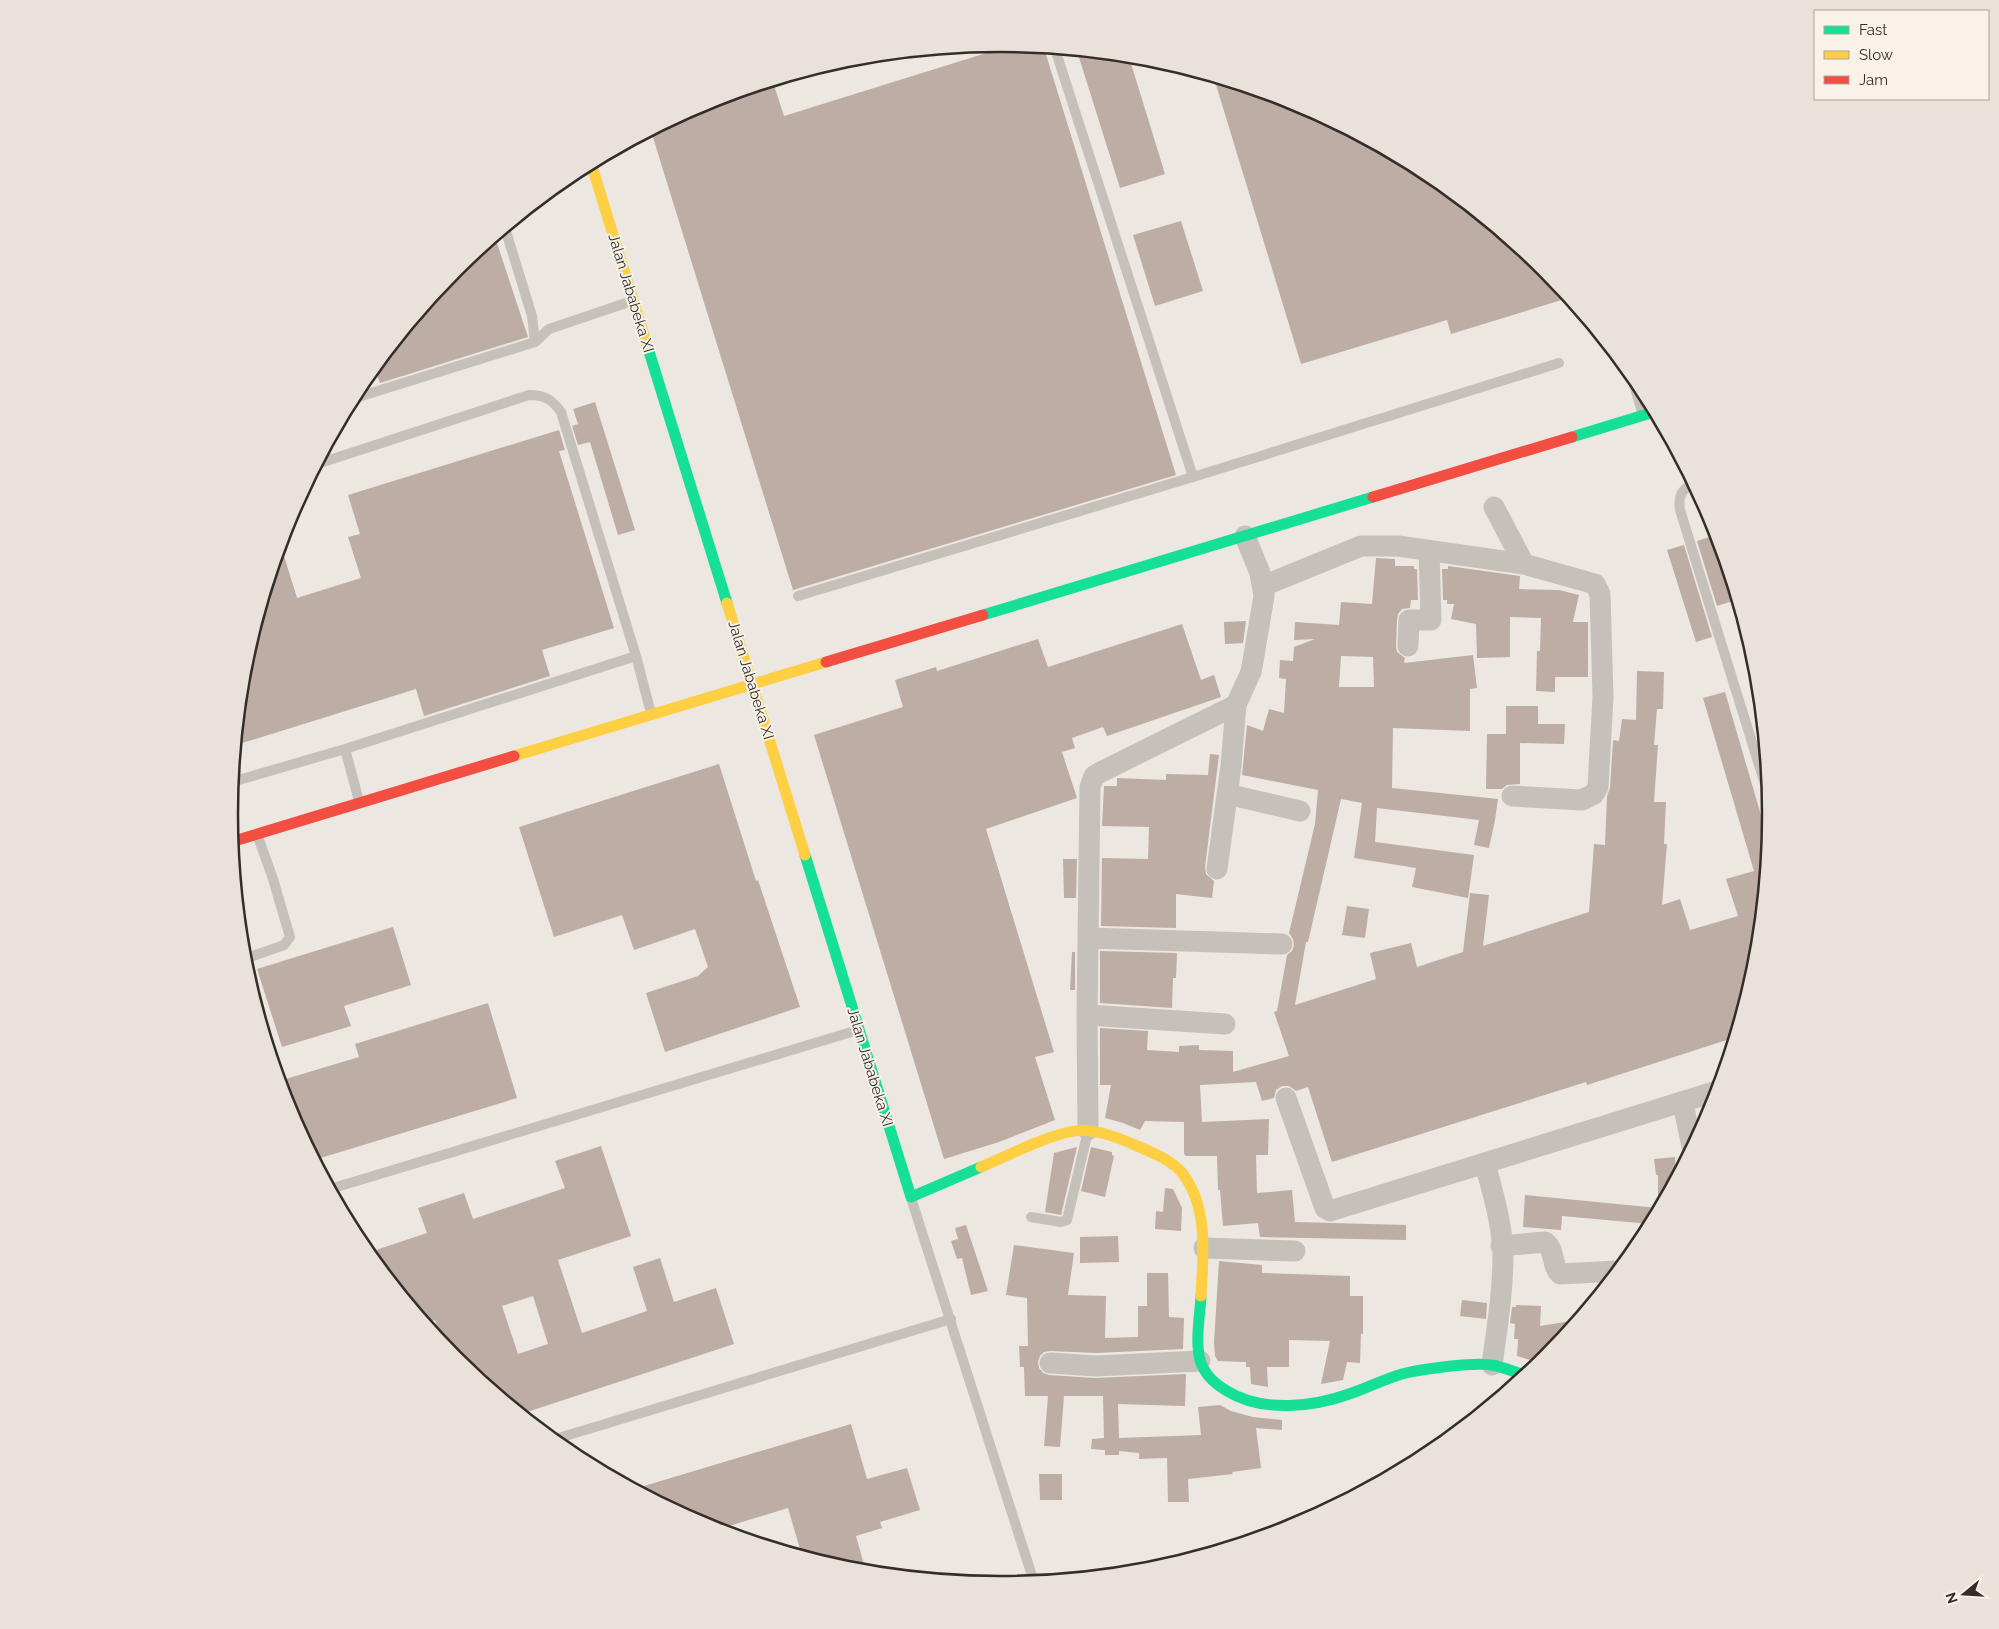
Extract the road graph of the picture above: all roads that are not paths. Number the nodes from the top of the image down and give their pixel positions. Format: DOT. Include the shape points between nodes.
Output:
graph roads {
  1 [pos="1058,55"];
  2 [pos="593,171"];
  3 [pos="507,234"];
  4 [pos="633,301"];
  5 [pos="535,342"];
  6 [pos="1559,363"];
  7 [pos="362,397"];
  8 [pos="1647,415"];
  9 [pos="324,462"];
  10 [pos="1193,477"];
  11 [pos="1687,486"];
  12 [pos="1494,507"];
  13 [pos="1245,536"];
  14 [pos="1429,551"];
  15 [pos="1524,564"];
  16 [pos="1263,586"];
  17 [pos="798,596"];
  18 [pos="1408,646"];
  19 [pos="636,656"];
  20 [pos="752,685"];
  21 [pos="1236,705"];
  22 [pos="652,715"];
  23 [pos="345,749"];
  24 [pos="1760,769"];
  25 [pos="239,780"];
  26 [pos="1227,794"];
  27 [pos="1512,796"];
  28 [pos="360,803"];
  29 [pos="1300,811"];
  30 [pos="257,834"];
  31 [pos="239,840"];
  32 [pos="1217,869"];
  33 [pos="1088,938"];
  34 [pos="1282,944"];
  35 [pos="251,957"];
  36 [pos="1087,1015"];
  37 [pos="1225,1024"];
  38 [pos="859,1030"];
  39 [pos="1707,1094"];
  40 [pos="1286,1098"];
  41 [pos="1683,1103"];
  42 [pos="1088,1130"];
  43 [pos="1690,1136"];
  44 [pos="1485,1164"];
  45 [pos="336,1187"];
  46 [pos="911,1197"];
  47 [pos="1031,1217"];
  48 [pos="1502,1246"];
  49 [pos="1204,1248"];
  50 [pos="1295,1251"];
  51 [pos="1609,1271"];
  52 [pos="951,1319"];
  53 [pos="1200,1360"];
  54 [pos="1050,1363"];
  55 [pos="1492,1365"];
  56 [pos="1517,1373"];
  57 [pos="561,1437"];
  58 [pos="1032,1575"];
  1 -- 10 [label="lane"];
  2 -- 4 [label="street, Jalan Jababeka XI"];
  3 -- 5 [label="lane" via="532,316"];
  4 -- 5 [label="lane" via="549,329"];
  4 -- 20 [label="street, Jalan Jababeka XI"];
  5 -- 7 [label="lane"];
  6 -- 10 [label="lane"];
  8 -- 13 [label="street"];
  9 -- 19 [label="lane" via="529,395 541,395 552,400 561,412"];
  10 -- 17 [label="lane"];
  11 -- 24 [label="lane" via="1678,501 1680,510"];
  12 -- 15 [label="street"];
  13 -- 16 [label="street" via="1254,553"];
  13 -- 20 [label="street"];
  14 -- 15 [label="street"];
  14 -- 16 [label="street" via="1398,546 1357,546"];
  14 -- 18 [label="street" via="1431,620 1409,620"];
  15 -- 27 [label="street" via="1595,584 1598,588 1603,698 1598,787 1594,794 1582,800"];
  16 -- 21 [label="street" via="1254,661"];
  19 -- 22 [label="lane"];
  19 -- 23 [label="lane"];
  20 -- 22 [label="street"];
  20 -- 38 [label="street, Jalan Jababeka XI"];
  21 -- 26 [label="street"];
  21 -- 33 [label="street" via="1094,776 1090,787"];
  22 -- 28 [label="street"];
  23 -- 25 [label="lane"];
  23 -- 28 [label="lane"];
  26 -- 29 [label="street"];
  26 -- 32 [label="street"];
  28 -- 30 [label="street"];
  30 -- 31 [label="street"];
  30 -- 35 [label="lane" via="290,937 284,945"];
  33 -- 34 [label="street"];
  33 -- 36 [label="street"];
  36 -- 37 [label="street"];
  36 -- 42 [label="street"];
  38 -- 45 [label="lane"];
  38 -- 46 [label="street, Jalan Jababeka XI"];
  39 -- 41 [label="street"];
  40 -- 44 [label="street" via="1325,1208 1330,1211"];
  41 -- 43 [label="street"];
  41 -- 44 [label="street"];
  42 -- 46 [label="street" via="1046,1139"];
  42 -- 47 [label="lane" via="1067,1220"];
  42 -- 49 [label="street" via="1117,1137 1159,1156 1183,1174 1200,1212"];
  44 -- 48 [label="street" via="1496,1204"];
  46 -- 52 [label="lane"];
  48 -- 51 [label="street" via="1545,1242 1560,1274"];
  48 -- 55 [label="street" via="1502,1296"];
  49 -- 50 [label="street"];
  49 -- 53 [label="street" via="1198,1342"];
  52 -- 57 [label="lane"];
  52 -- 58 [label="lane"];
  53 -- 54 [label="street" via="1096,1366"];
  53 -- 55 [label="street" via="1215,1384 1235,1396 1287,1405 1328,1400 1402,1374 1465,1365"];
  55 -- 56 [label="street"];
}
